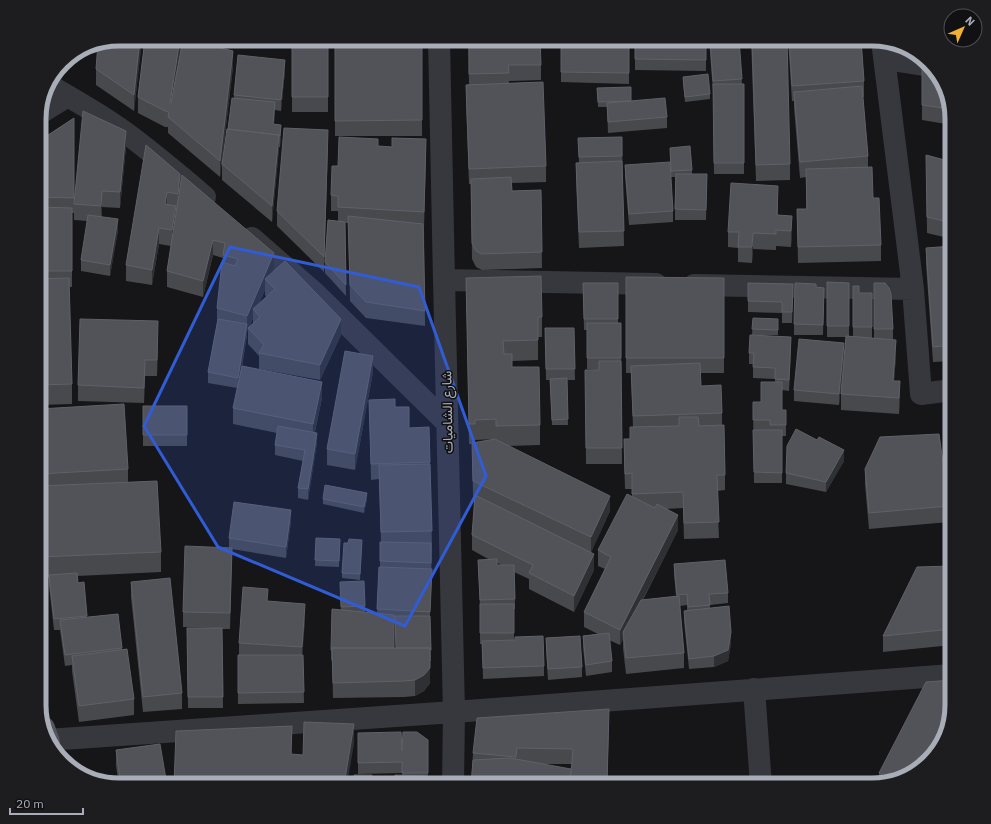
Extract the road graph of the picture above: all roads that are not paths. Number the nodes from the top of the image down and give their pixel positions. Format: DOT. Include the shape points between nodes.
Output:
graph roads {
  1 [pos="439,46"];
  2 [pos="883,50"];
  3 [pos="917,61"];
  4 [pos="54,88"];
  5 [pos="68,96"];
  6 [pos="47,109"];
  7 [pos="220,210"];
  8 [pos="238,226"];
  9 [pos="444,280"];
  10 [pos="913,289"];
  11 [pos="945,391"];
  12 [pos="447,423"];
  13 [pos="945,675"];
  14 [pos="754,689"];
  15 [pos="454,712"];
  16 [pos="54,738"];
  17 [pos="453,778"];
  18 [pos="760,778"];
  1 -- 9 [label="street, شارع الشاميات"];
  2 -- 3 [label="street"];
  2 -- 10 [label="street"];
  4 -- 5 [label="street"];
  5 -- 6 [label="street"];
  5 -- 7 [label="street" via="138,142"];
  8 -- 12 [label="street" via="316,294"];
  9 -- 10 [label="street"];
  9 -- 12 [label="street, شارع الشاميات"];
  10 -- 11 [label="street" via="921,394"];
  12 -- 15 [label="street, شارع الشاميات"];
  13 -- 14 [label="street"];
  14 -- 15 [label="street"];
  14 -- 18 [label="street"];
  15 -- 16 [label="street"];
  15 -- 17 [label="street, شارع الشاميات"];
}
